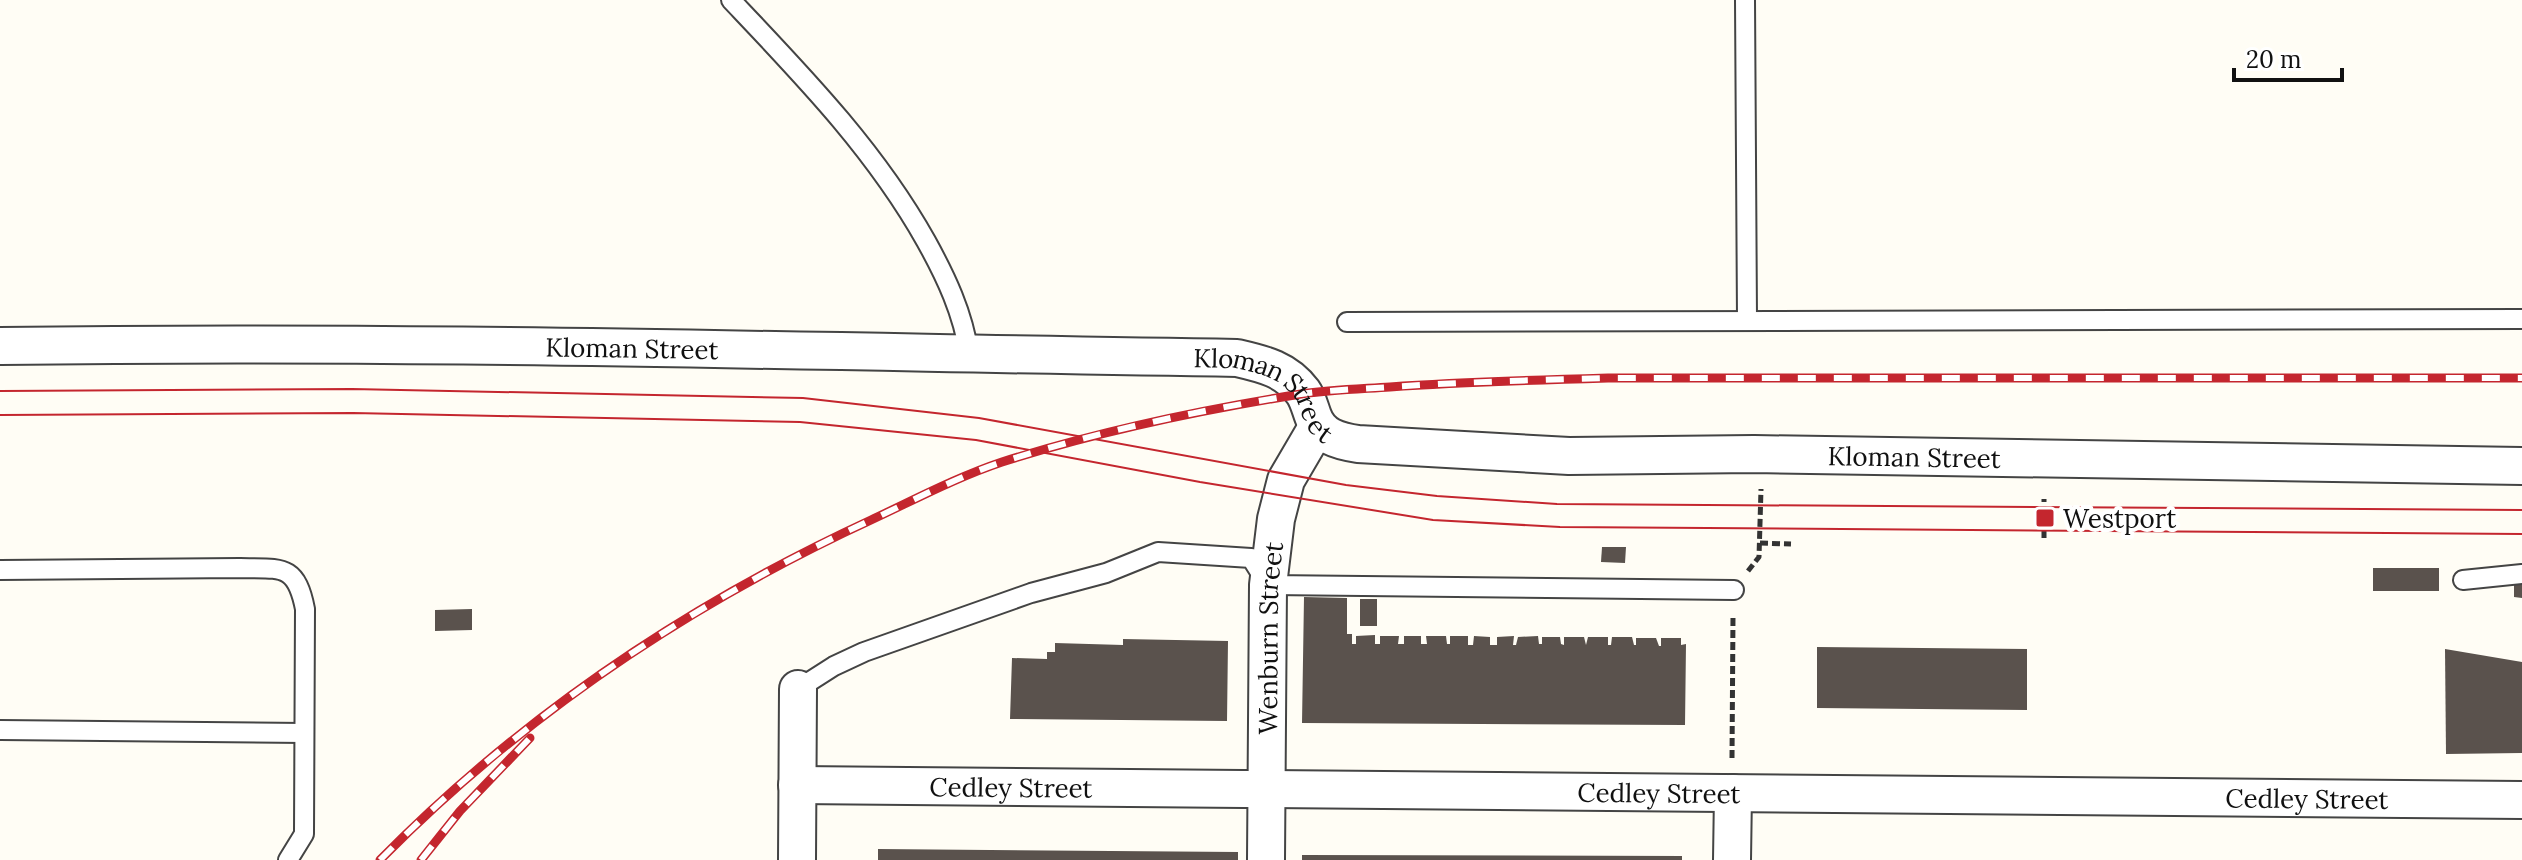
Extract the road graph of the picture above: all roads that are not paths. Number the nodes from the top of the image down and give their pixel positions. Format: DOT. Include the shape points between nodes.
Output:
graph roads {
  1 [pos="731,0"];
  2 [pos="1745,0"];
  3 [pos="1747,319"];
  4 [pos="2522,319"];
  5 [pos="1347,322"];
  6 [pos="0,346"];
  7 [pos="969,354"];
  8 [pos="1317,427"];
  9 [pos="2522,466"];
  10 [pos="0,570"];
  11 [pos="2522,574"];
  12 [pos="2463,580"];
  13 [pos="1268,585"];
  14 [pos="1734,590"];
  15 [pos="798,689"];
  16 [pos="0,730"];
  17 [pos="304,733"];
  18 [pos="797,785"];
  19 [pos="1267,789"];
  20 [pos="1733,793"];
  21 [pos="2522,800"];
  22 [pos="288,860"];
  23 [pos="797,860"];
  24 [pos="1266,860"];
  25 [pos="1732,860"];
  1 -- 7 [label="lane" via="856,136 904,202 946,277"];
  2 -- 3 [label="lane"];
  3 -- 4 [label="lane"];
  3 -- 5 [label="lane"];
  6 -- 7 [label="street, Kloman Street" via="620,346"];
  7 -- 8 [label="street, Kloman Street" via="1237,358 1287,375 1304,394"];
  8 -- 9 [label="street, Kloman Street" via="1335,440 1358,444 1569,456"];
  8 -- 13 [label="street, Wenburn Street" via="1286,480"];
  10 -- 17 [label="lane" via="240,568 291,574 305,609"];
  11 -- 12 [label="lane"];
  13 -- 14 [label="lane"];
  13 -- 15 [label="lane" via="1251,558 1158,552 864,652"];
  13 -- 19 [label="street, Wenburn Street"];
  15 -- 18 [label="street"];
  16 -- 17 [label="lane"];
  17 -- 22 [label="lane" via="304,834"];
  18 -- 19 [label="street, Cedley Street"];
  18 -- 23 [label="street"];
  19 -- 20 [label="street, Cedley Street"];
  19 -- 24 [label="street, Wenburn Street"];
  20 -- 21 [label="street, Cedley Street"];
  20 -- 25 [label="street"];
}
